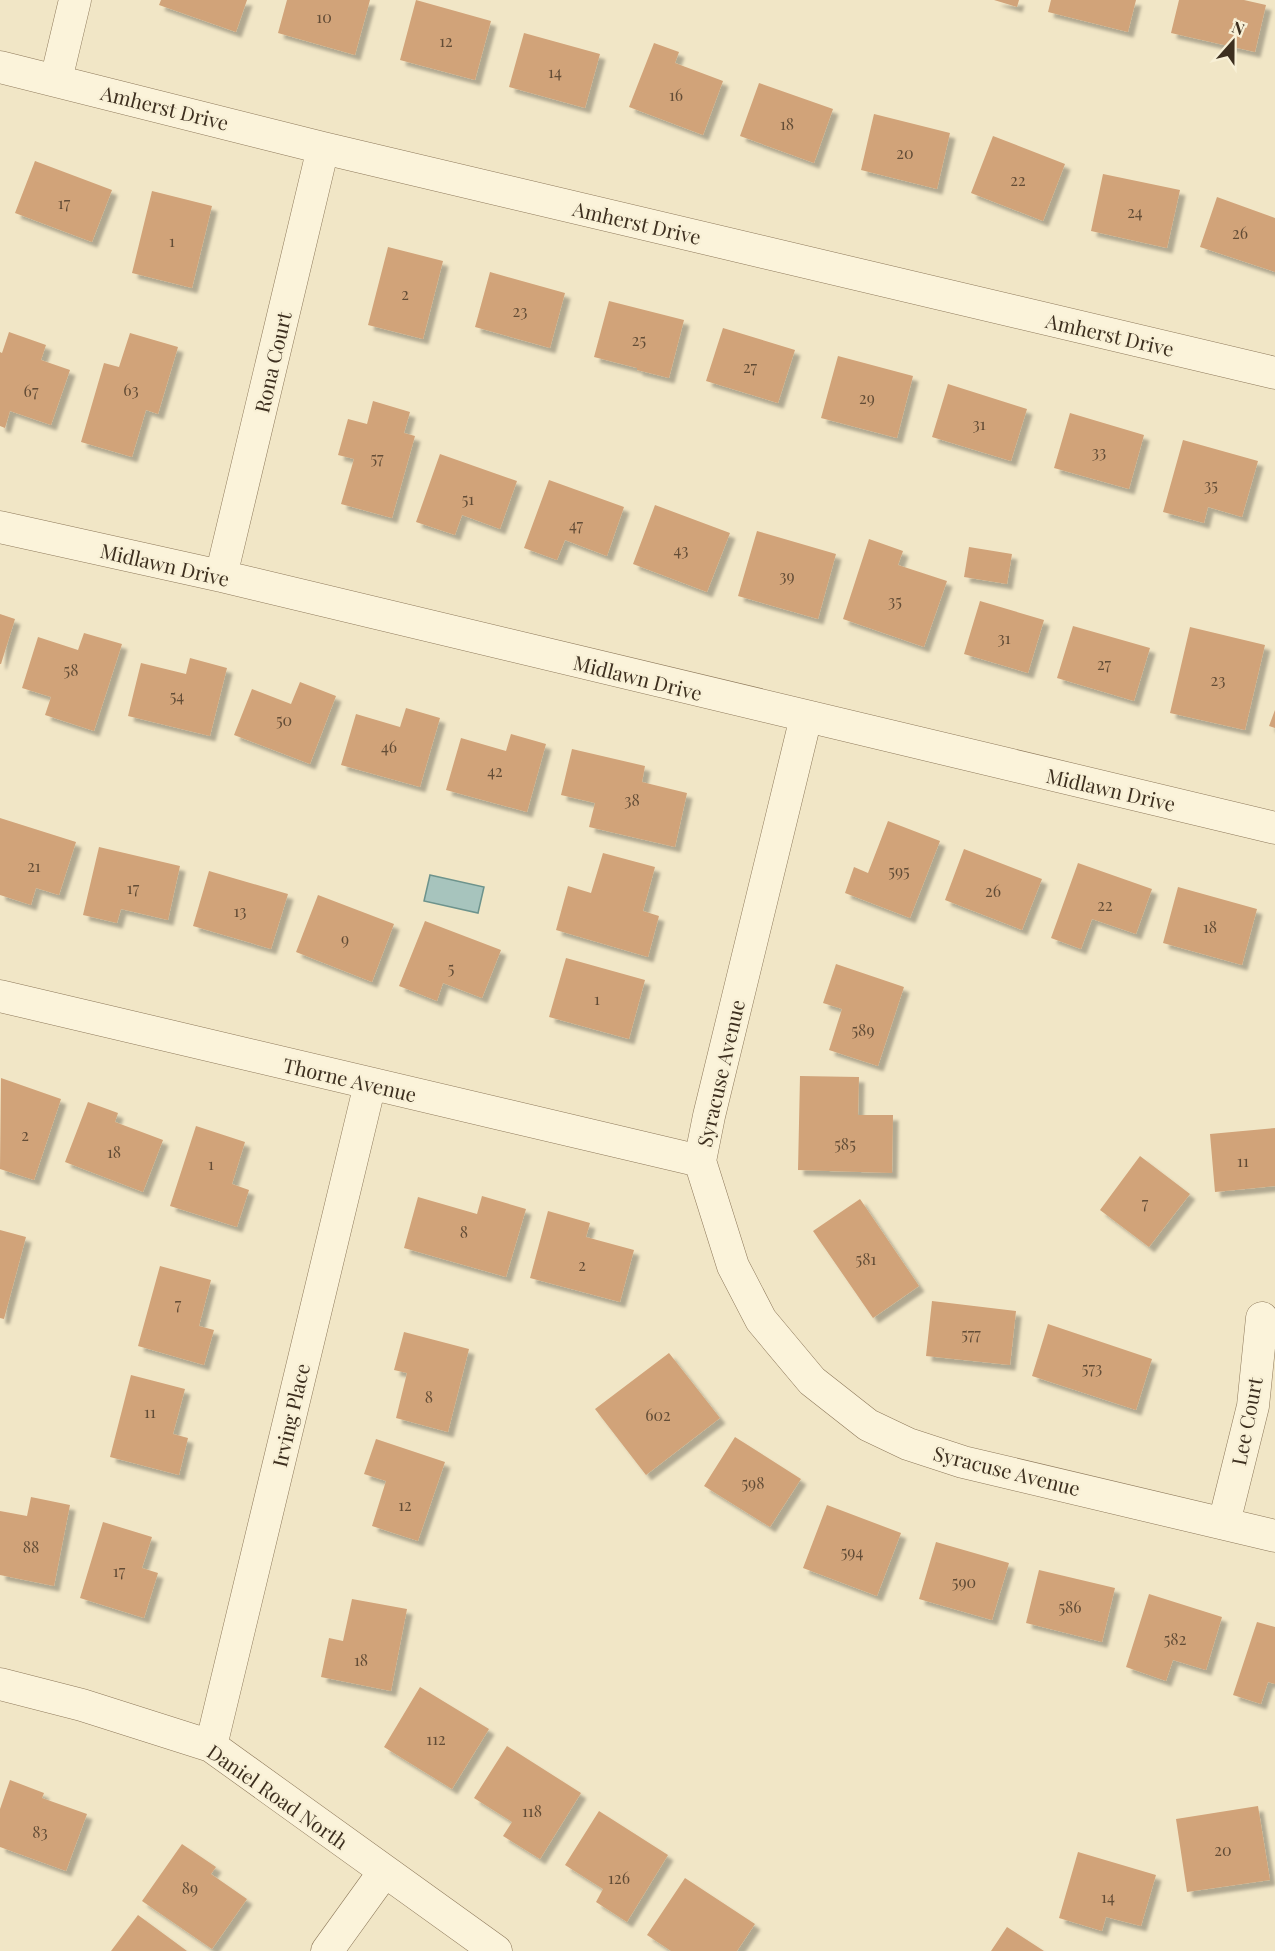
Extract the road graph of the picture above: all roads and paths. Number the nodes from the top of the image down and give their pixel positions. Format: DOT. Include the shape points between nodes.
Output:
graph roads {
  1 [pos="75,0"];
  2 [pos="0,67"];
  3 [pos="56,80"];
  4 [pos="323,148"];
  5 [pos="1275,373"];
  6 [pos="0,527"];
  7 [pos="220,576"];
  8 [pos="806,717"];
  9 [pos="1275,828"];
  10 [pos="0,996"];
  11 [pos="369,1084"];
  12 [pos="700,1161"];
  13 [pos="1262,1318"];
  14 [pos="1224,1523"];
  15 [pos="1275,1536"];
  16 [pos="0,1684"];
  17 [pos="211,1746"];
  18 [pos="384,1872"];
  19 [pos="327,1951"];
  20 [pos="496,1951"];
  1 -- 3 [label="street"];
  2 -- 3 [label="street, Amherst Drive"];
  3 -- 4 [label="street, Amherst Drive"];
  4 -- 5 [label="street, Amherst Drive"];
  4 -- 7 [label="street, Rona Court"];
  6 -- 7 [label="street, Midlawn Drive"];
  7 -- 8 [label="street, Midlawn Drive"];
  8 -- 9 [label="street, Midlawn Drive"];
  8 -- 12 [label="street, Syracuse Avenue"];
  10 -- 11 [label="street, Thorne Avenue"];
  11 -- 12 [label="street, Thorne Avenue"];
  11 -- 17 [label="street, Irving Place"];
  12 -- 14 [label="street, Syracuse Avenue" via="733,1266 761,1320 812,1381 868,1425 908,1444 963,1462"];
  13 -- 14 [label="street, Lee Court" via="1253,1406"];
  14 -- 15 [label="street, Syracuse Avenue"];
  16 -- 17 [label="street, Daniel Road North"];
  17 -- 18 [label="street, Daniel Road North"];
  18 -- 19 [label="street"];
  18 -- 20 [label="street, Daniel Road North"];
}
